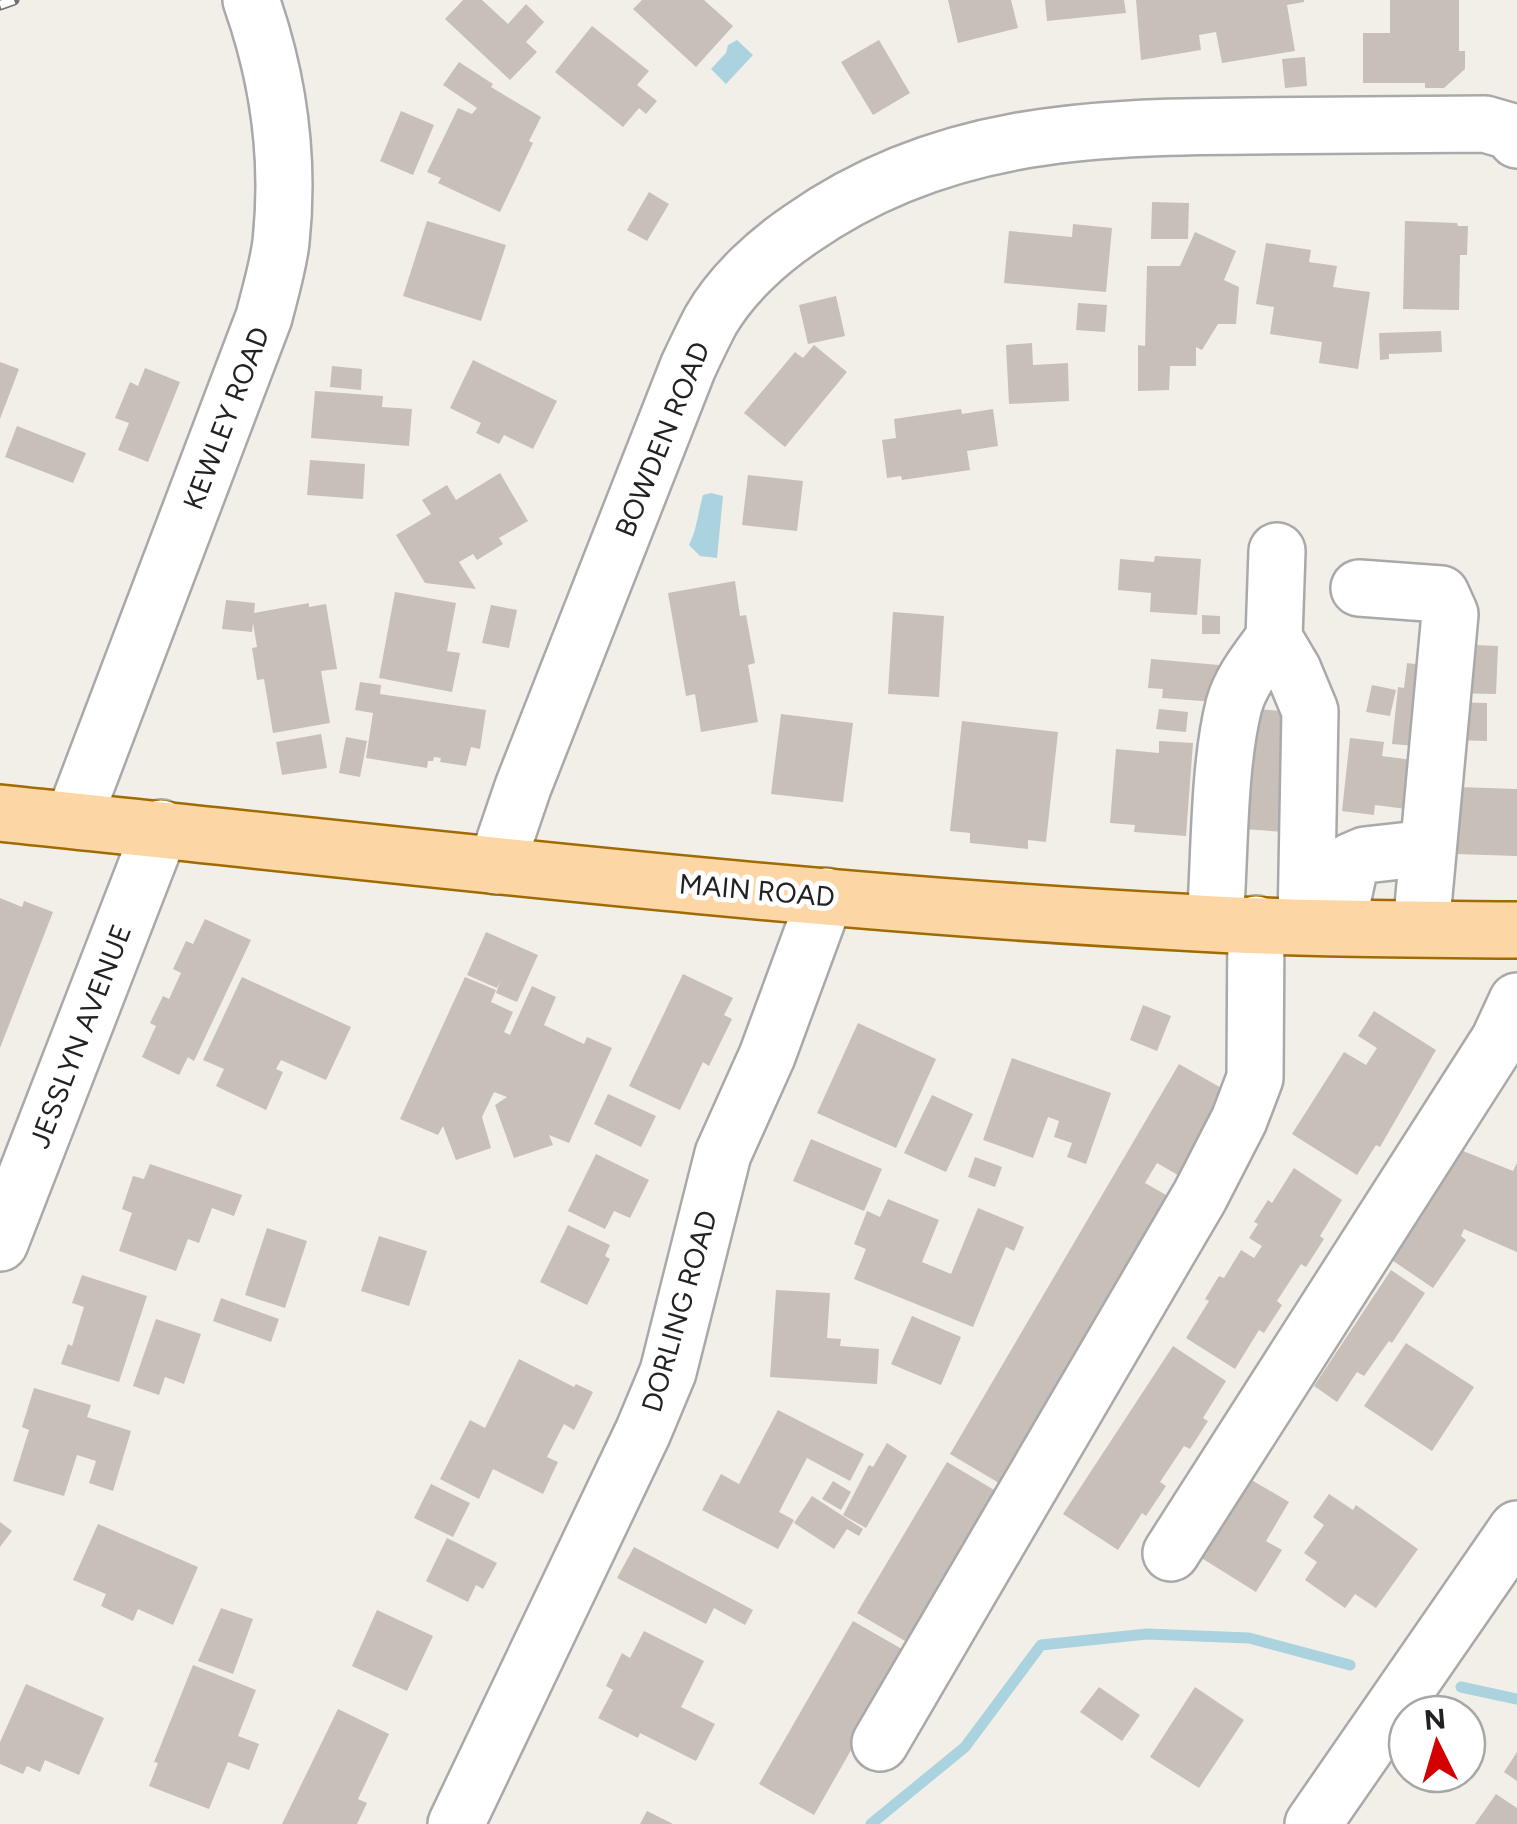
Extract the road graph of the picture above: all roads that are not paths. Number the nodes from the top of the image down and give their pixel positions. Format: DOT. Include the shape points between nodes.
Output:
graph roads {
  1 [pos="251,0"];
  2 [pos="1517,140"];
  3 [pos="1277,551"];
  4 [pos="1359,588"];
  5 [pos="1274,638"];
  6 [pos="0,812"];
  7 [pos="73,820"];
  8 [pos="161,828"];
  9 [pos="1428,848"];
  10 [pos="496,866"];
  11 [pos="826,896"];
  12 [pos="1279,925"];
  13 [pos="1421,928"];
  14 [pos="1517,930"];
  15 [pos="1517,1001"];
  16 [pos="0,1244"];
  17 [pos="1517,1529"];
  18 [pos="1171,1552"];
  19 [pos="880,1742"];
  20 [pos="456,1824"];
  21 [pos="1313,1824"];
  1 -- 7 [label="street, KEWLEY ROAD" via="277,88 284,150 280,246 264,318"];
  2 -- 10 [label="street, BOWDEN ROAD" via="1485,124 1127,127 994,145 883,179 824,212 779,244 712,318"];
  3 -- 5 [label="street"];
  4 -- 9 [label="street" via="1429,592 1447,602"];
  5 -- 12 [label="street" via="1310,712"];
  5 -- 12 [label="street" via="1235,703 1227,757"];
  6 -- 7 [label="main road, MAIN ROAD"];
  7 -- 8 [label="main road, MAIN ROAD"];
  8 -- 10 [label="main road, MAIN ROAD"];
  8 -- 16 [label="street, JESSLYN AVENUE"];
  9 -- 12 [label="street" via="1351,861"];
  9 -- 13 [label="street"];
  10 -- 11 [label="main road, MAIN ROAD"];
  11 -- 12 [label="main road, MAIN ROAD"];
  11 -- 20 [label="street, DORLING ROAD" via="723,1154 668,1372"];
  12 -- 13 [label="main road, MAIN ROAD"];
  12 -- 19 [label="street" via="1255,1078 1239,1120"];
  13 -- 14 [label="main road, MAIN ROAD"];
  15 -- 18 [label="street" via="1499,1040"];
  17 -- 21 [label="street"];
}
